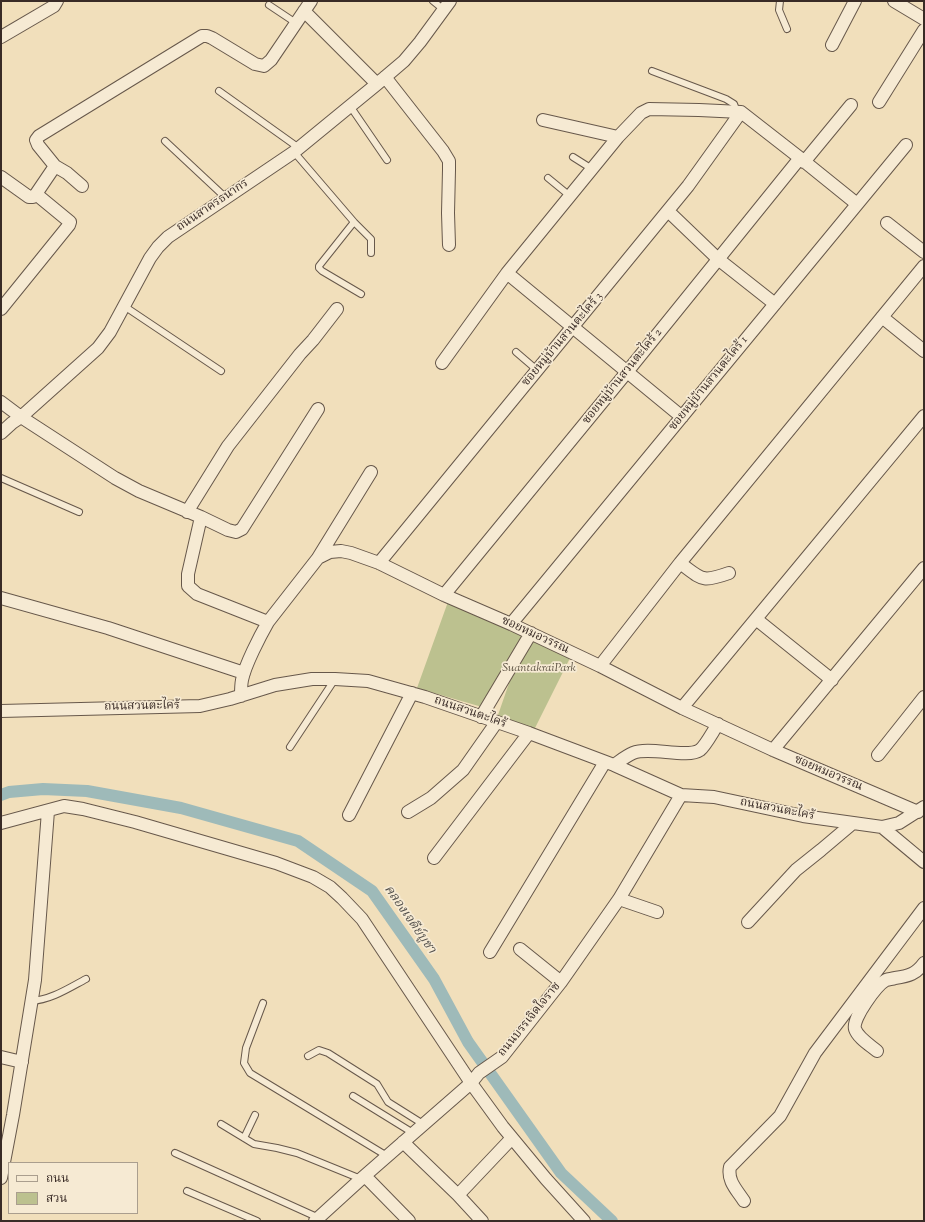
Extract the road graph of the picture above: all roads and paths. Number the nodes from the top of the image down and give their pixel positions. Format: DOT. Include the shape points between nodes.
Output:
graph roads {
  1 [pos="57,1"];
  2 [pos="311,1"];
  3 [pos="433,1"];
  4 [pos="780,1"];
  5 [pos="855,1"];
  6 [pos="894,1"];
  7 [pos="269,5"];
  8 [pos="447,5"];
  9 [pos="304,12"];
  10 [pos="924,19"];
  11 [pos="296,23"];
  12 [pos="787,29"];
  13 [pos="924,30"];
  14 [pos="1,37"];
  15 [pos="832,45"];
  16 [pos="652,71"];
  17 [pos="381,80"];
  18 [pos="219,91"];
  19 [pos="878,102"];
  20 [pos="851,105"];
  21 [pos="350,106"];
  22 [pos="739,112"];
  23 [pos="543,120"];
  24 [pos="618,137"];
  25 [pos="165,141"];
  26 [pos="906,145"];
  27 [pos="296,150"];
  28 [pos="573,157"];
  29 [pos="387,160"];
  30 [pos="802,160"];
  31 [pos="55,166"];
  32 [pos="592,169"];
  33 [pos="1,177"];
  34 [pos="548,178"];
  35 [pos="82,186"];
  36 [pos="36,194"];
  37 [pos="570,196"];
  38 [pos="226,198"];
  39 [pos="857,204"];
  40 [pos="668,211"];
  41 [pos="354,222"];
  42 [pos="887,223"];
  43 [pos="449,245"];
  44 [pos="924,252"];
  45 [pos="371,253"];
  46 [pos="718,258"];
  47 [pos="924,266"];
  48 [pos="507,274"];
  49 [pos="361,294"];
  50 [pos="775,304"];
  51 [pos="124,306"];
  52 [pos="1,309"];
  53 [pos="337,309"];
  54 [pos="882,317"];
  55 [pos="572,328"];
  56 [pos="924,351"];
  57 [pos="516,352"];
  58 [pos="442,363"];
  59 [pos="537,370"];
  60 [pos="221,371"];
  61 [pos="627,372"];
  62 [pos="1,402"];
  63 [pos="318,409"];
  64 [pos="924,416"];
  65 [pos="21,417"];
  66 [pos="682,417"];
  67 [pos="1,433"];
  68 [pos="371,472"];
  69 [pos="1,478"];
  70 [pos="79,512"];
  71 [pos="187,512"];
  72 [pos="201,517"];
  73 [pos="318,558"];
  74 [pos="379,563"];
  75 [pos="680,563"];
  76 [pos="924,568"];
  77 [pos="729,573"];
  78 [pos="444,595"];
  79 [pos="1,598"];
  80 [pos="756,619"];
  81 [pos="268,622"];
  82 [pos="510,624"];
  83 [pos="531,633"];
  84 [pos="600,666"];
  85 [pos="244,673"];
  86 [pos="335,679"];
  87 [pos="832,680"];
  88 [pos="412,693"];
  89 [pos="241,696"];
  90 [pos="924,697"];
  91 [pos="682,708"];
  92 [pos="1,711"];
  93 [pos="481,717"];
  94 [pos="496,722"];
  95 [pos="718,724"];
  96 [pos="529,733"];
  97 [pos="290,746"];
  98 [pos="774,750"];
  99 [pos="878,755"];
  100 [pos="610,764"];
  101 [pos="681,795"];
  102 [pos="921,810"];
  103 [pos="48,811"];
  104 [pos="408,812"];
  105 [pos="349,815"];
  106 [pos="1,823"];
  107 [pos="853,823"];
  108 [pos="882,827"];
  109 [pos="434,858"];
  110 [pos="924,862"];
  111 [pos="619,899"];
  112 [pos="924,908"];
  113 [pos="656,912"];
  114 [pos="748,922"];
  115 [pos="520,949"];
  116 [pos="490,952"];
  117 [pos="924,962"];
  118 [pos="86,979"];
  119 [pos="561,982"];
  120 [pos="867,993"];
  121 [pos="32,1001"];
  122 [pos="263,1003"];
  123 [pos="877,1051"];
  124 [pos="308,1056"];
  125 [pos="1,1057"];
  126 [pos="22,1062"];
  127 [pos="471,1083"];
  128 [pos="353,1096"];
  129 [pos="255,1115"];
  130 [pos="221,1124"];
  131 [pos="423,1124"];
  132 [pos="414,1133"];
  133 [pos="244,1138"];
  134 [pos="512,1138"];
  135 [pos="403,1142"];
  136 [pos="175,1152"];
  137 [pos="387,1156"];
  138 [pos="363,1177"];
  139 [pos="1,1178"];
  140 [pos="187,1191"];
  141 [pos="458,1195"];
  142 [pos="744,1201"];
  143 [pos="317,1220"];
  144 [pos="257,1221"];
  145 [pos="409,1221"];
  146 [pos="482,1221"];
  147 [pos="584,1221"];
  1 -- 14 [label="street" via="54,6"];
  2 -- 9 [label="street"];
  3 -- 8 [label="lane"];
  4 -- 12 [label="lane" via="779,10"];
  5 -- 15 [label="street"];
  6 -- 10 [label="street"];
  7 -- 11 [label="lane"];
  8 -- 17 [label="street, ถนนสาครธนากร" via="404,61"];
  9 -- 11 [label="street"];
  9 -- 17 [label="street"];
  11 -- 31 [label="street" via="264,66 255,64 207,36 193,40 39,136 36,140 38,145"];
  13 -- 19 [label="street"];
  16 -- 22 [label="lane" via="726,99 734,104"];
  17 -- 21 [label="street, ถนนสาครธนากร"];
  17 -- 43 [label="street" via="449,161"];
  18 -- 27 [label="lane"];
  20 -- 30 [label="street, ซอยหมู่บ้านสวนตะไคร้ 2"];
  21 -- 27 [label="street, ถนนสาครธนากร"];
  21 -- 29 [label="lane"];
  22 -- 24 [label="street" via="649,109 641,113"];
  22 -- 30 [label="street"];
  22 -- 40 [label="street, ซอยหมู่บ้านสวนตะไคร้ 3"];
  23 -- 24 [label="street"];
  24 -- 32 [label="street"];
  25 -- 38 [label="lane"];
  26 -- 39 [label="street, ซอยหมู่บ้านสวนตะไคร้ 1"];
  27 -- 38 [label="street, ถนนสาครธนากร"];
  27 -- 41 [label="lane"];
  28 -- 32 [label="lane"];
  30 -- 39 [label="street"];
  30 -- 46 [label="street, ซอยหมู่บ้านสวนตะไคร้ 2"];
  31 -- 35 [label="street" via="68,173"];
  31 -- 36 [label="street"];
  32 -- 37 [label="street"];
  33 -- 36 [label="street" via="29,197"];
  34 -- 37 [label="lane"];
  36 -- 52 [label="street" via="70,222"];
  37 -- 48 [label="street"];
  38 -- 51 [label="street, ถนนสาครธนากร" via="168,237 158,247"];
  39 -- 50 [label="street, ซอยหมู่บ้านสวนตะไคร้ 1"];
  40 -- 46 [label="street"];
  40 -- 55 [label="street, ซอยหมู่บ้านสวนตะไคร้ 3"];
  41 -- 45 [label="lane" via="371,239"];
  41 -- 49 [label="lane" via="319,268"];
  42 -- 44 [label="street"];
  46 -- 50 [label="street"];
  46 -- 61 [label="street, ซอยหมู่บ้านสวนตะไคร้ 2"];
  47 -- 54 [label="street"];
  48 -- 55 [label="street"];
  48 -- 58 [label="street"];
  50 -- 66 [label="street, ซอยหมู่บ้านสวนตะไคร้ 1"];
  51 -- 60 [label="lane"];
  51 -- 65 [label="street, ถนนสาครธนากร" via="98,348"];
  53 -- 71 [label="street" via="228,446"];
  54 -- 56 [label="street"];
  54 -- 75 [label="street"];
  55 -- 59 [label="street, ซอยหมู่บ้านสวนตะไคร้ 3"];
  55 -- 61 [label="street"];
  57 -- 59 [label="lane"];
  59 -- 74 [label="street, ซอยหมู่บ้านสวนตะไคร้ 3"];
  61 -- 66 [label="street"];
  61 -- 78 [label="street, ซอยหมู่บ้านสวนตะไคร้ 2"];
  62 -- 65 [label="street"];
  63 -- 72 [label="street" via="242,529 236,532 228,530"];
  64 -- 80 [label="street"];
  65 -- 67 [label="street, ถนนสาครธนากร"];
  65 -- 71 [label="street" via="115,478"];
  66 -- 82 [label="street, ซอยหมู่บ้านสวนตะไคร้ 1"];
  68 -- 73 [label="street"];
  69 -- 70 [label="lane"];
  71 -- 72 [label="street"];
  72 -- 81 [label="street" via="188,574 188,586 197,594"];
  73 -- 74 [label="street, ซอยหมอวรรณ" via="330,552 341,551"];
  73 -- 81 [label="street"];
  74 -- 78 [label="street, ซอยหมอวรรณ"];
  75 -- 77 [label="street" via="706,579"];
  75 -- 84 [label="street"];
  76 -- 87 [label="street"];
  78 -- 82 [label="street, ซอยหมอวรรณ"];
  79 -- 85 [label="street" via="108,628"];
  80 -- 87 [label="street"];
  80 -- 91 [label="street"];
  81 -- 85 [label="street"];
  82 -- 83 [label="street, ซอยหมอวรรณ"];
  83 -- 84 [label="street, ซอยหมอวรรณ"];
  83 -- 93 [label="street"];
  84 -- 91 [label="street, ซอยหมอวรรณ"];
  85 -- 89 [label="street"];
  86 -- 88 [label="street, ถนนสวนตะไคร้" via="368,681"];
  86 -- 89 [label="street, ถนนสวนตะไคร้" via="312,679 275,685"];
  86 -- 97 [label="lane"];
  87 -- 98 [label="street"];
  88 -- 93 [label="street, ถนนสวนตะไคร้"];
  88 -- 105 [label="street"];
  89 -- 92 [label="street, ถนนสวนตะไคร้" via="200,706"];
  90 -- 99 [label="street"];
  91 -- 95 [label="street, ซอยหมอวรรณ"];
  93 -- 94 [label="street, ถนนสวนตะไคร้"];
  94 -- 96 [label="street, ถนนสวนตะไคร้"];
  94 -- 104 [label="street" via="463,770 431,798"];
  95 -- 98 [label="street, ซอยหมอวรรณ"];
  95 -- 100 [label="street" via="701,750 683,753 633,753"];
  96 -- 100 [label="street, ถนนสวนตะไคร้"];
  96 -- 109 [label="street"];
  98 -- 102 [label="street, ซอยหมอวรรณ"];
  100 -- 101 [label="street, ถนนสวนตะไคร้"];
  100 -- 116 [label="street"];
  101 -- 107 [label="street, ถนนสวนตะไคร้" via="714,797 803,816"];
  101 -- 111 [label="street, ถนนบรรเจิดใจราช"];
  102 -- 108 [label="street, ถนนสวนตะไคร้" via="899,823"];
  103 -- 106 [label="street"];
  103 -- 121 [label="street"];
  103 -- 127 [label="street" via="64,806 136,822 276,863 314,877 330,887 362,919"];
  107 -- 108 [label="street, ถนนสวนตะไคร้"];
  107 -- 114 [label="street" via="796,870"];
  108 -- 110 [label="street"];
  111 -- 113 [label="street"];
  111 -- 119 [label="street, ถนนบรรเจิดใจราช"];
  112 -- 120 [label="street"];
  115 -- 119 [label="street"];
  117 -- 120 [label="street" via="912,975 887,979"];
  118 -- 121 [label="lane" via="51,997"];
  119 -- 127 [label="street, ถนนบรรเจิดใจราช" via="502,1057 479,1073"];
  120 -- 123 [label="street" via="855,1029"];
  120 -- 142 [label="street" via="815,1053 780,1116 730,1167 731,1181"];
  121 -- 126 [label="street"];
  122 -- 137 [label="lane" via="246,1048 244,1063 250,1073"];
  124 -- 131 [label="lane" via="319,1050 328,1053 377,1084 388,1102"];
  125 -- 126 [label="street"];
  126 -- 139 [label="street"];
  127 -- 131 [label="street, ถนนบรรเจิดใจราช"];
  127 -- 134 [label="street"];
  128 -- 132 [label="lane"];
  129 -- 133 [label="lane"];
  130 -- 133 [label="lane"];
  131 -- 132 [label="street, ถนนบรรเจิดใจราช"];
  132 -- 135 [label="street, ถนนบรรเจิดใจราช"];
  133 -- 138 [label="lane" via="254,1144 297,1153"];
  134 -- 141 [label="street"];
  134 -- 147 [label="street"];
  135 -- 137 [label="street, ถนนบรรเจิดใจราช"];
  135 -- 141 [label="street"];
  136 -- 143 [label="lane"];
  137 -- 138 [label="street, ถนนบรรเจิดใจราช"];
  138 -- 143 [label="street, ถนนบรรเจิดใจราช"];
  138 -- 145 [label="street"];
  140 -- 144 [label="lane"];
  141 -- 146 [label="street"];
}
